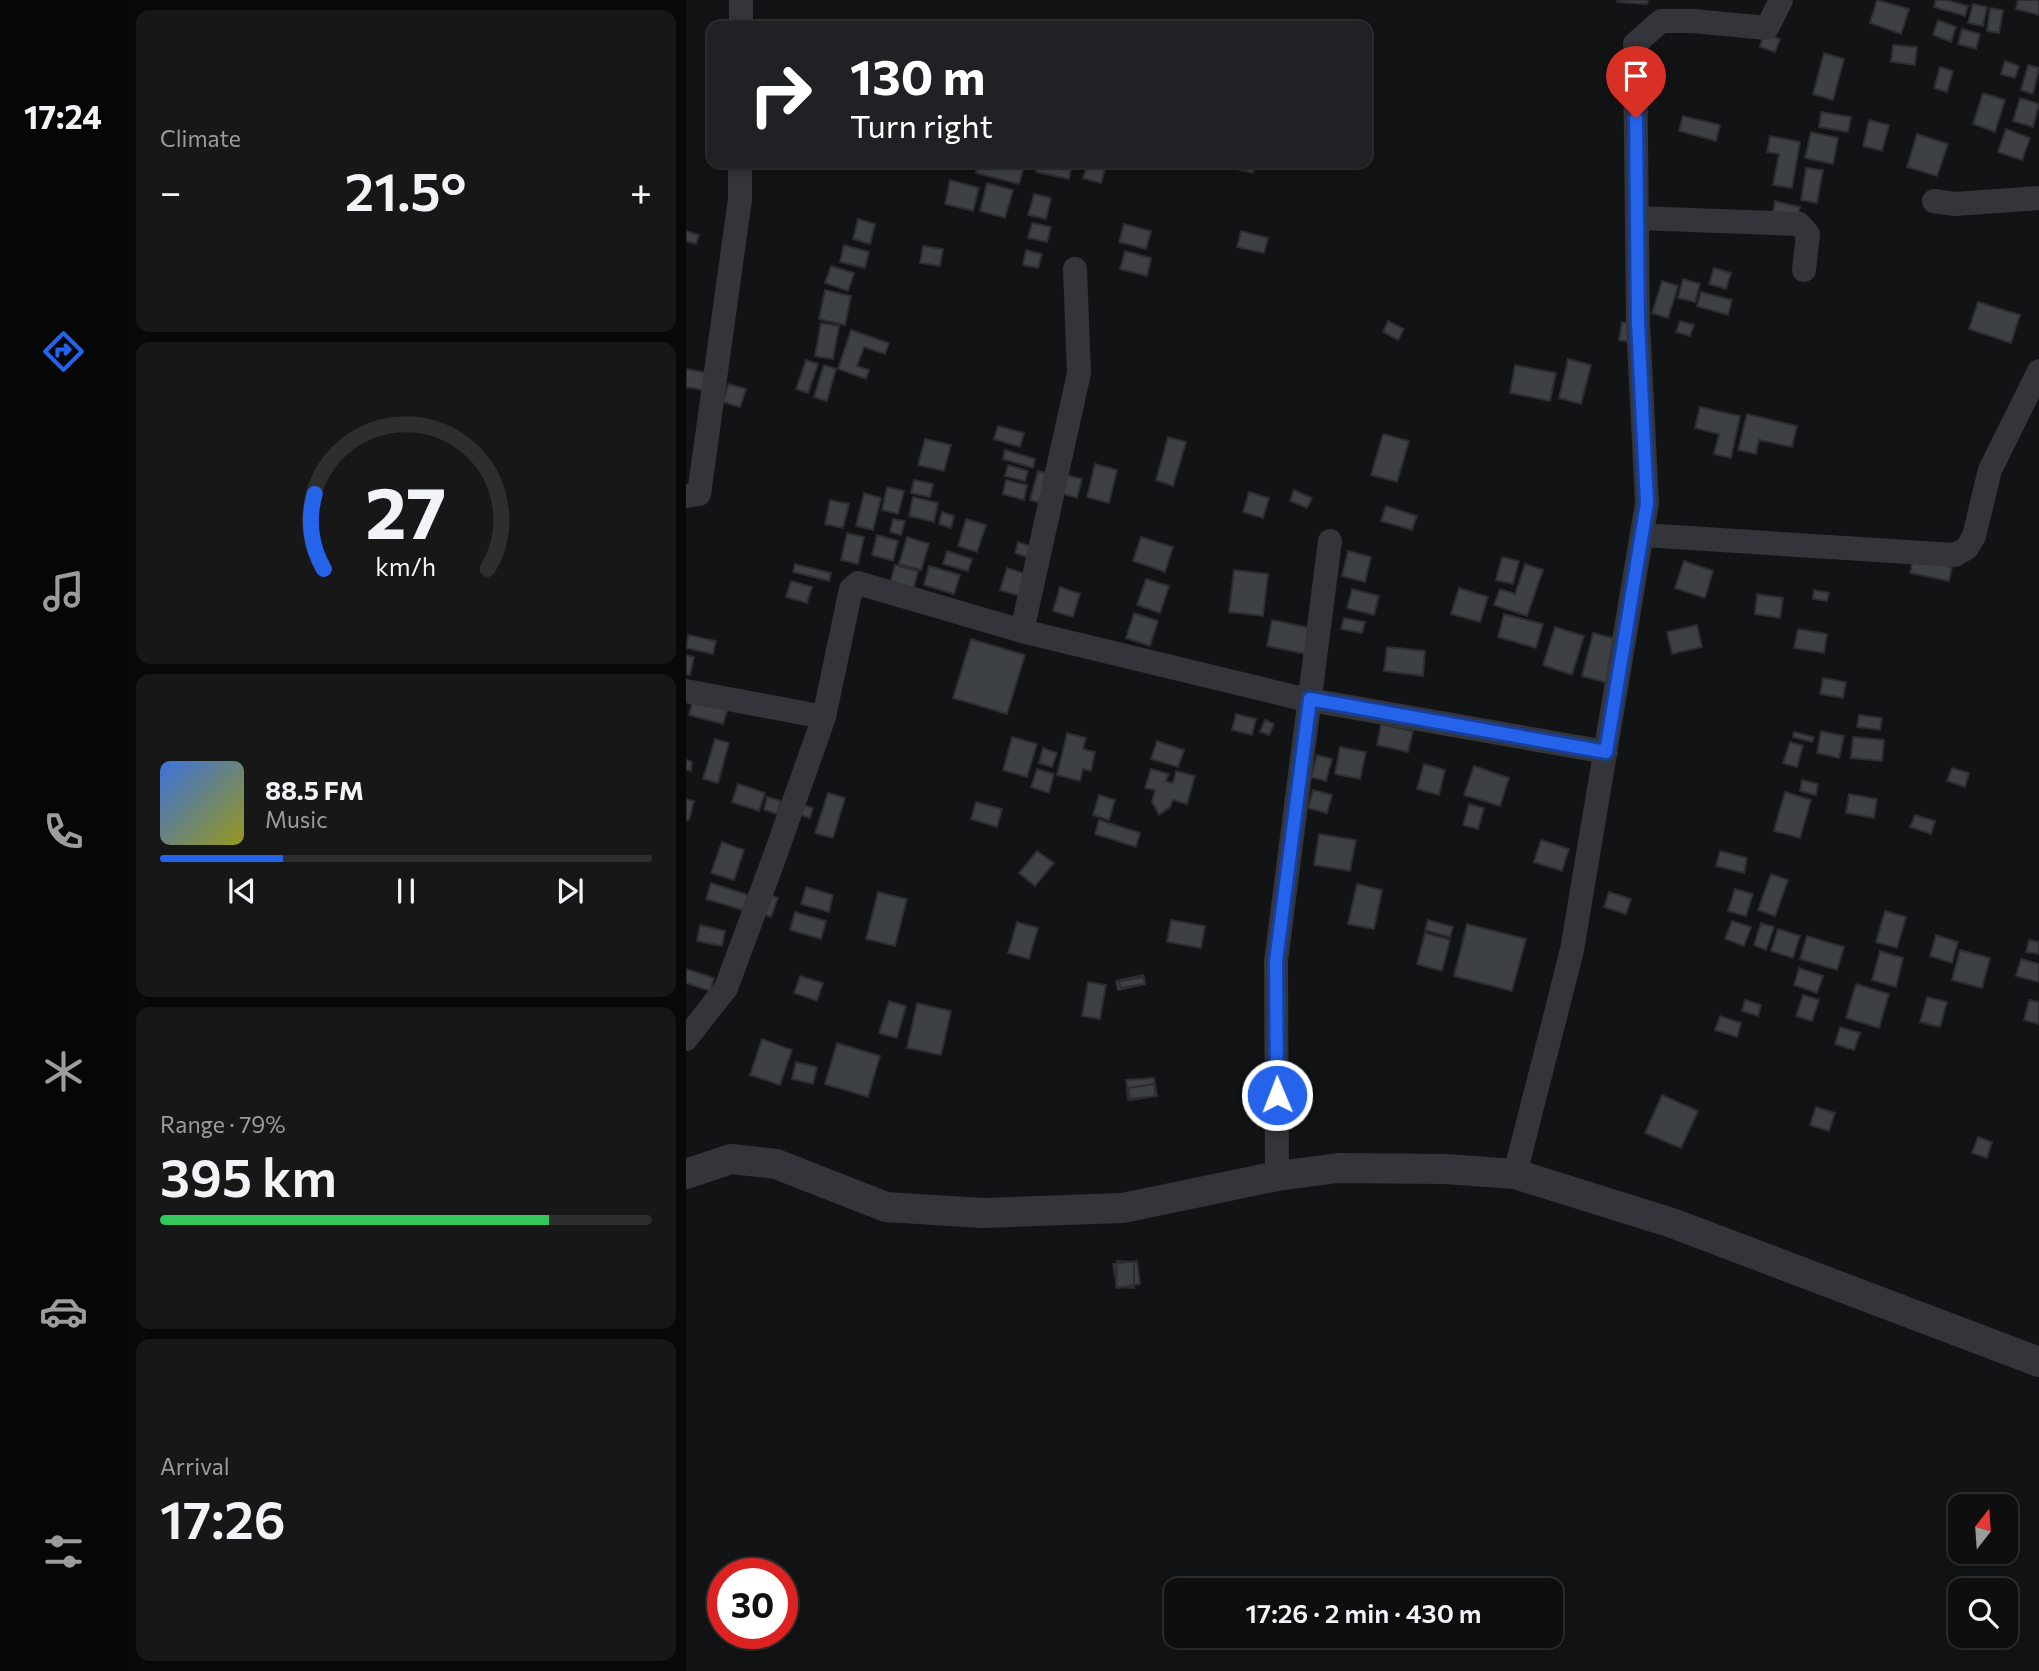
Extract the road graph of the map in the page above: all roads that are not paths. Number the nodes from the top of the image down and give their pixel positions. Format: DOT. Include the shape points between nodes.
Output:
graph roads {
  1 [pos="741,0"];
  2 [pos="1781,0"];
  3 [pos="741,21"];
  4 [pos="740,168"];
  5 [pos="2039,198"];
  6 [pos="1934,201"];
  7 [pos="1637,218"];
  8 [pos="1075,269"];
  9 [pos="1804,271"];
  10 [pos="2039,371"];
  11 [pos="686,496"];
  12 [pos="1642,535"];
  13 [pos="1330,541"];
  14 [pos="1022,631"];
  15 [pos="686,691"];
  16 [pos="1310,699"];
  17 [pos="824,718"];
  18 [pos="1606,752"];
  19 [pos="686,1039"];
  20 [pos="686,1174"];
  21 [pos="1515,1174"];
  22 [pos="1277,1176"];
  23 [pos="2039,1362"];
  1 -- 3 [label="street"];
  2 -- 7 [label="street" via="1767,28 1661,21 1634,44"];
  4 -- 11 [label="street" via="740,199 699,494"];
  5 -- 6 [label="street" via="1955,204"];
  7 -- 9 [label="street" via="1799,224 1808,234"];
  7 -- 12 [label="street" via="1647,503"];
  8 -- 14 [label="street" via="1079,373"];
  10 -- 12 [label="street" via="1990,470 1973,536 1967,548 1955,555"];
  12 -- 18 [label="street"];
  13 -- 16 [label="street"];
  14 -- 16 [label="street"];
  14 -- 17 [label="street" via="858,583 851,589"];
  15 -- 17 [label="street"];
  16 -- 18 [label="street"];
  16 -- 22 [label="street" via="1276,961"];
  17 -- 19 [label="street" via="726,988"];
  18 -- 21 [label="street" via="1572,950"];
  20 -- 22 [label="street" via="731,1159 776,1164 886,1207 983,1213 1122,1208"];
  21 -- 22 [label="street" via="1338,1168"];
  21 -- 23 [label="street" via="1672,1223"];
}
